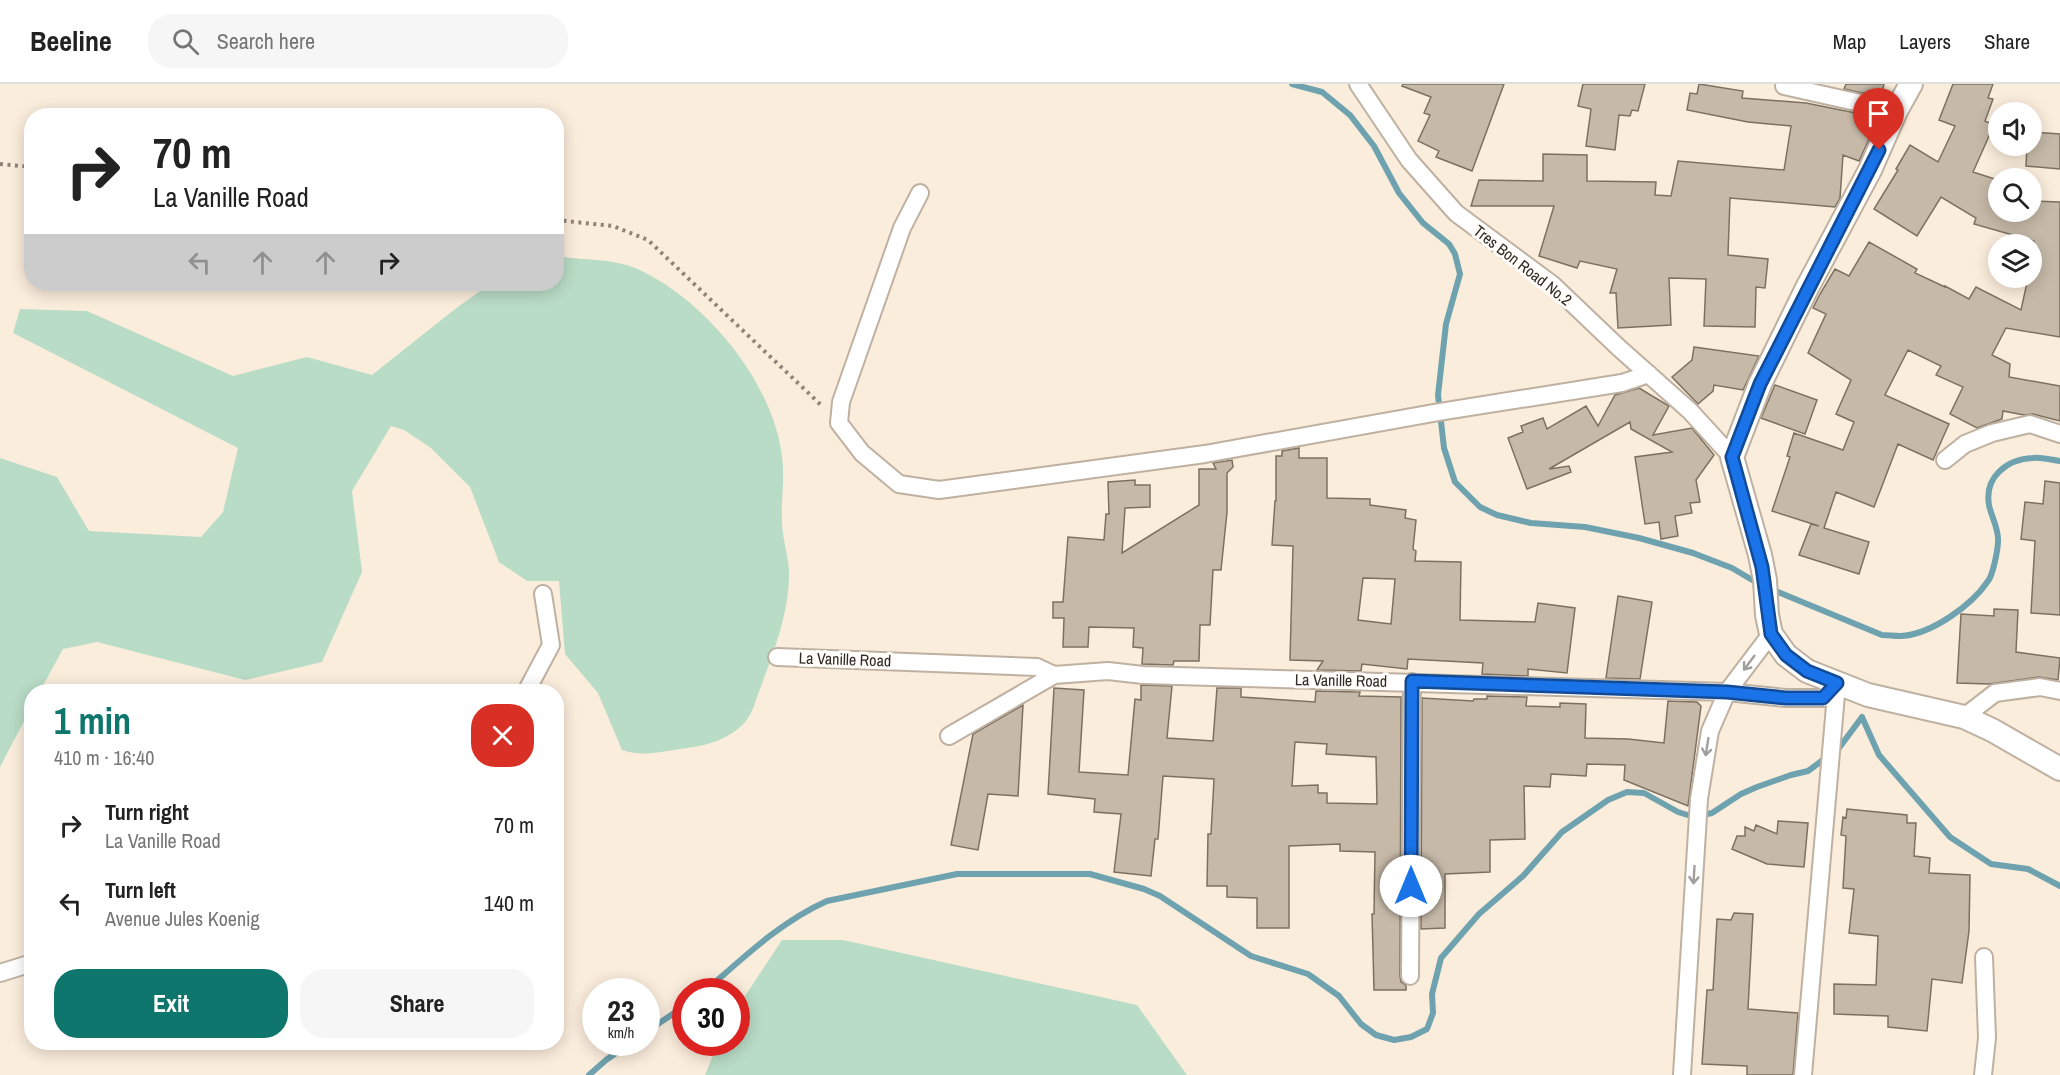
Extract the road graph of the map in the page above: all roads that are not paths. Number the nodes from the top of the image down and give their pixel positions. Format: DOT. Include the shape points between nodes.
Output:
graph roads {
  1 [pos="1358,84"];
  2 [pos="1911,84"];
  3 [pos="1784,86"];
  4 [pos="1896,111"];
  5 [pos="920,193"];
  6 [pos="1649,374"];
  7 [pos="2060,434"];
  8 [pos="1732,457"];
  9 [pos="1945,460"];
  10 [pos="543,594"];
  11 [pos="1769,625"];
  12 [pos="777,657"];
  13 [pos="1054,675"];
  14 [pos="1412,681"];
  15 [pos="1837,683"];
  16 [pos="530,684"];
  17 [pos="2060,691"];
  18 [pos="1727,692"];
  19 [pos="1964,717"];
  20 [pos="949,736"];
  21 [pos="2060,769"];
  22 [pos="1984,957"];
  23 [pos="24,966"];
  24 [pos="0,973"];
  25 [pos="1410,976"];
  26 [pos="1682,1075"];
  27 [pos="1803,1075"];
  28 [pos="1983,1075"];
  1 -- 6 [label="street, Tres Bon Road No.2" via="1410,160 1456,213 1553,285"];
  2 -- 4 [label="street"];
  3 -- 4 [label="street"];
  4 -- 8 [label="street" via="1870,170 1760,384"];
  5 -- 6 [label="street" via="902,228 844,391 839,423 862,453 899,484 939,490 1205,454 1622,383"];
  6 -- 8 [label="street, Tres Bon Road No.2"];
  7 -- 9 [label="street" via="2030,424 1965,444"];
  8 -- 11 [label="street" via="1765,580"];
  10 -- 16 [label="street" via="551,645"];
  11 -- 15 [label="street" via="1786,655 1807,671"];
  11 -- 18 [label="street, one-way"];
  12 -- 13 [label="street, La Vanille Road" via="1037,667"];
  13 -- 14 [label="street, La Vanille Road" via="1108,671"];
  13 -- 20 [label="street, La Vanille Road"];
  14 -- 18 [label="street, La Vanille Road"];
  14 -- 25 [label="street"];
  15 -- 18 [label="street, La Vanille Road" via="1823,698"];
  15 -- 19 [label="street" via="1868,695"];
  15 -- 27 [label="street"];
  17 -- 19 [label="street" via="2040,687 1995,693"];
  18 -- 26 [label="street, one-way" via="1710,731 1699,798"];
  19 -- 21 [label="street"];
  22 -- 28 [label="street" via="1987,1038"];
  23 -- 24 [label="street"];
}
